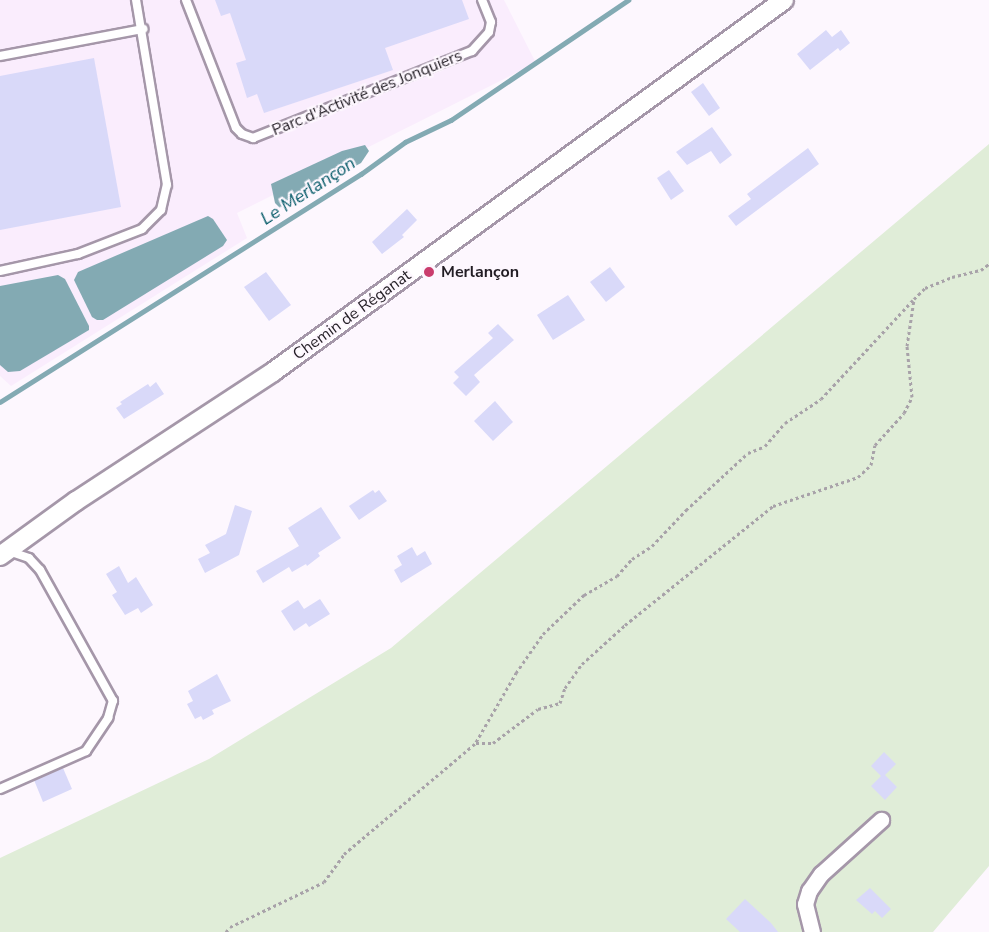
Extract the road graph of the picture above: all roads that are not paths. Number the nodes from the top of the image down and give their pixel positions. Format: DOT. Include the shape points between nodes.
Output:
graph roads {
  1 [pos="136,0"];
  2 [pos="186,0"];
  3 [pos="482,0"];
  4 [pos="784,0"];
  5 [pos="143,29"];
  6 [pos="0,56"];
  7 [pos="0,271"];
  8 [pos="4,553"];
  9 [pos="0,789"];
  10 [pos="881,819"];
  11 [pos="812,932"];
  1 -- 5 [label="lane"];
  2 -- 3 [label="lane, Parc d'Activité des Jonquiers" via="236,128 253,138 472,51 489,32 490,22"];
  4 -- 8 [label="street, Chemin de Réganat" via="273,372"];
  5 -- 6 [label="lane"];
  5 -- 7 [label="lane" via="167,185 161,210 142,229 78,254"];
  8 -- 9 [label="lane" via="29,558 40,570 113,701 108,718 86,751"];
  10 -- 11 [label="street" via="821,874 809,891 805,904"];
}
